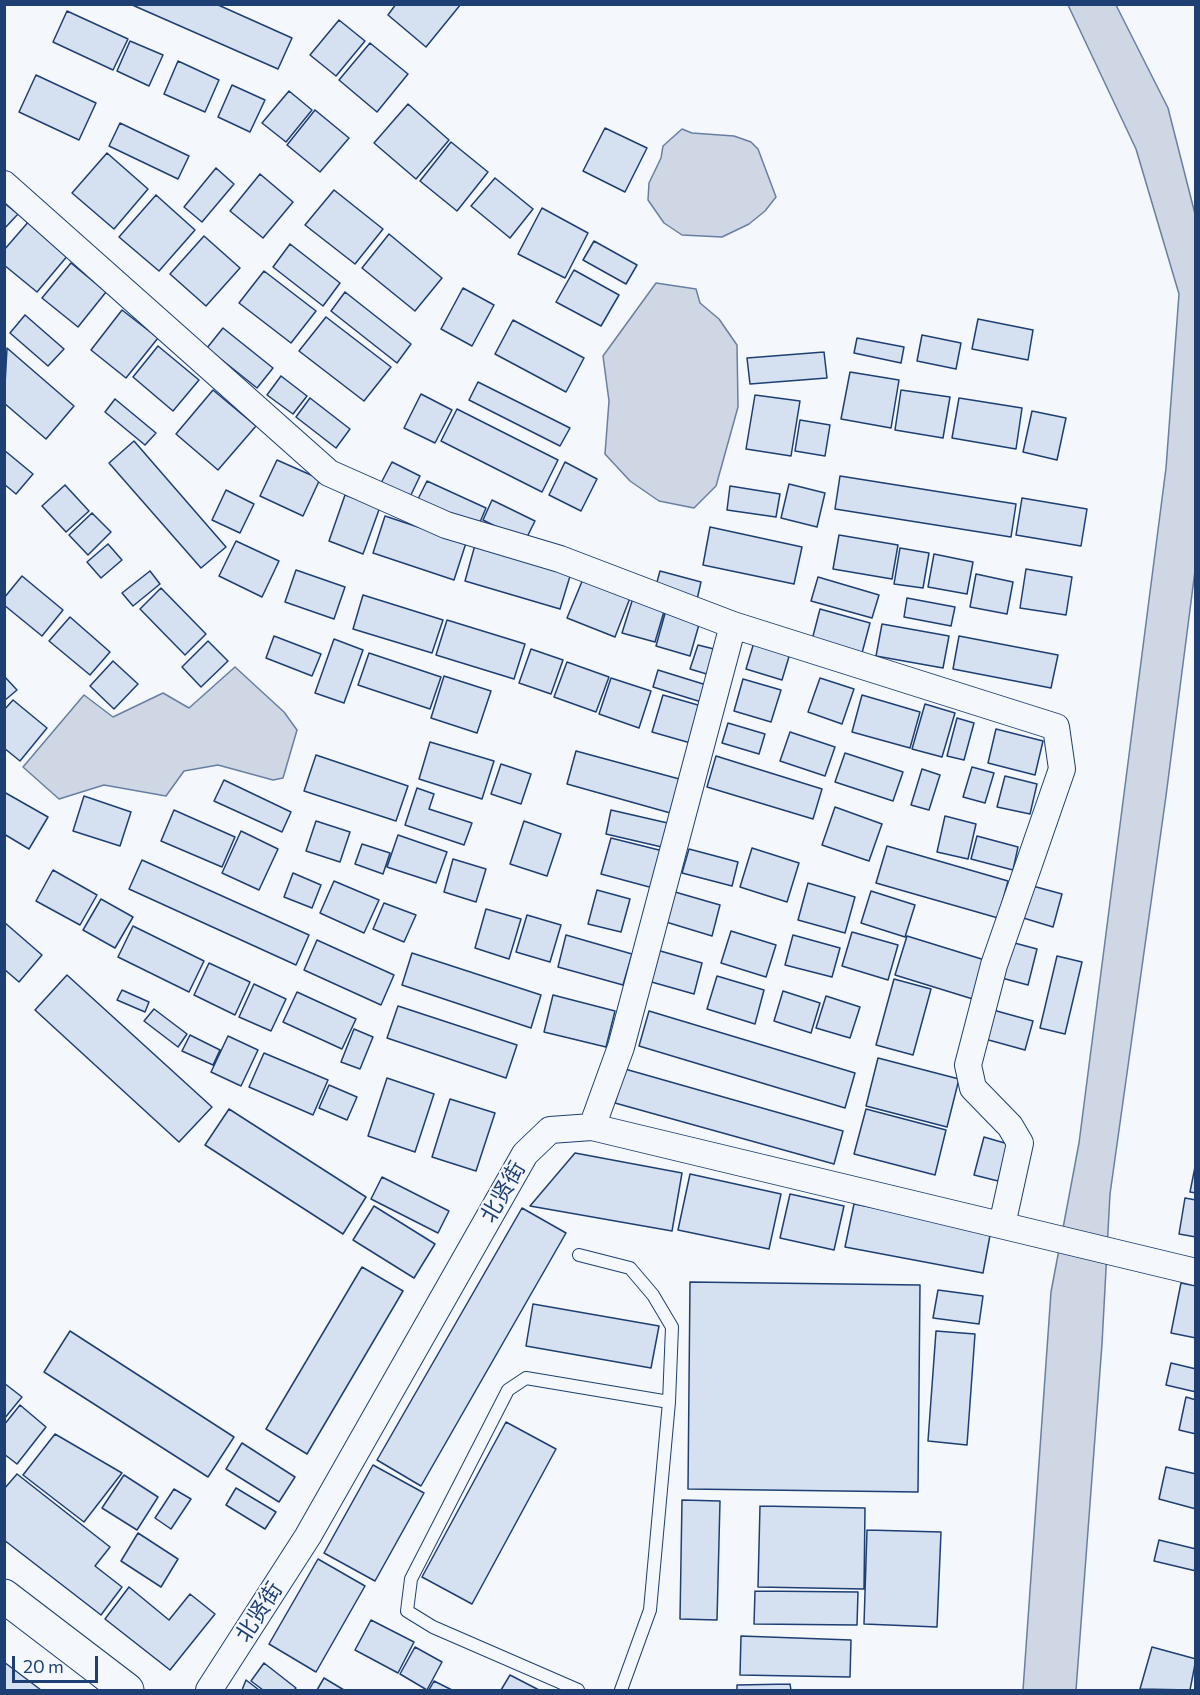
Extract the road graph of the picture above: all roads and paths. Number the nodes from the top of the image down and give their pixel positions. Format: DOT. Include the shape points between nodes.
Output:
graph roads {
  1 [pos="4,184"];
  2 [pos="733,625"];
  3 [pos="592,1127"];
  4 [pos="1002,1225"];
  5 [pos="579,1255"];
  6 [pos="1196,1272"];
  7 [pos="669,1402"];
  8 [pos="4,1596"];
  9 [pos="127,1690"];
  10 [pos="209,1690"];
  11 [pos="578,1690"];
  12 [pos="621,1690"];
  1 -- 2 [label="street" via="329,473 446,525 560,559"];
  2 -- 3 [label="street" via="621,1047"];
  2 -- 4 [label="street" via="1056,727 1062,769 994,965 968,1065 973,1088 1010,1126 1020,1143"];
  3 -- 4 [label="street, 北贤街"];
  3 -- 10 [label="street, 北贤街" via="550,1130 525,1154 308,1536"];
  4 -- 6 [label="street, 北贤街"];
  5 -- 7 [label="lane" via="630,1268 653,1295 672,1327"];
  7 -- 11 [label="lane" via="526,1378 508,1390 411,1579 407,1611 433,1627"];
  7 -- 12 [label="lane" via="650,1610"];
  8 -- 9 [label="main road"];
}
